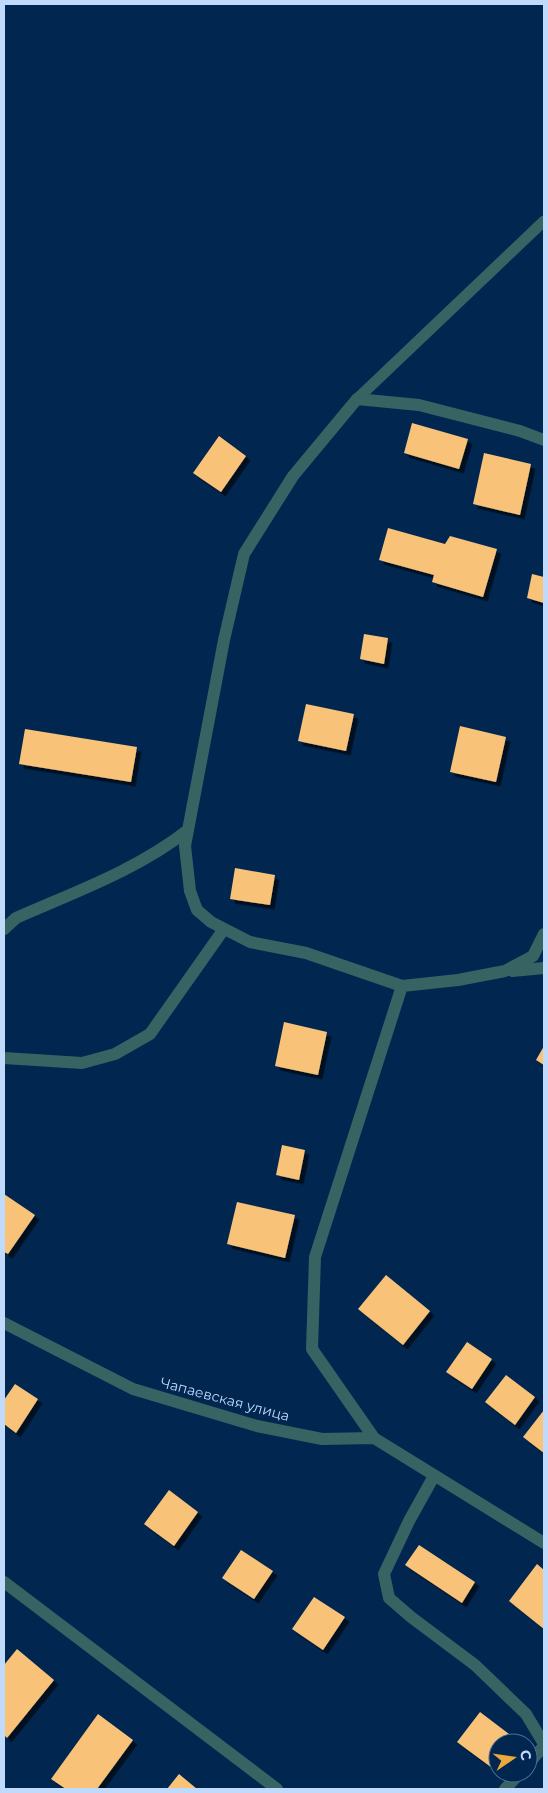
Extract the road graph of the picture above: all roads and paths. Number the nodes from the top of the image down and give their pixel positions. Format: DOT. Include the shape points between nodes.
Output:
graph roads {
  1 [pos="544,221"];
  2 [pos="357,398"];
  3 [pos="544,440"];
  4 [pos="188,830"];
  5 [pos="4,929"];
  6 [pos="224,929"];
  7 [pos="544,934"];
  8 [pos="544,968"];
  9 [pos="505,971"];
  10 [pos="402,986"];
  11 [pos="4,1058"];
  12 [pos="4,1323"];
  13 [pos="374,1438"];
  14 [pos="434,1476"];
  15 [pos="544,1543"];
  16 [pos="4,1582"];
  17 [pos="544,1745"];
  18 [pos="277,1789"];
  1 -- 2 [label="lane"];
  2 -- 3 [label="street" via="419,405"];
  2 -- 4 [label="street" via="293,476 244,554"];
  4 -- 5 [label="street" via="163,849 124,871 16,918"];
  4 -- 6 [label="street" via="185,846 190,891 197,910"];
  6 -- 10 [label="street" via="250,942 306,953"];
  6 -- 11 [label="street" via="150,1034 115,1054 82,1063"];
  7 -- 9 [label="street" via="533,956"];
  8 -- 9 [label="street"];
  9 -- 10 [label="street"];
  10 -- 13 [label="street" via="315,1257 312,1349"];
  12 -- 13 [label="street, Чапаевская улица" via="133,1389 257,1426 322,1439"];
  13 -- 14 [label="street"];
  14 -- 15 [label="street"];
  14 -- 17 [label="street" via="384,1574 389,1598 476,1666 526,1714"];
  16 -- 18 [label="street"];
}
